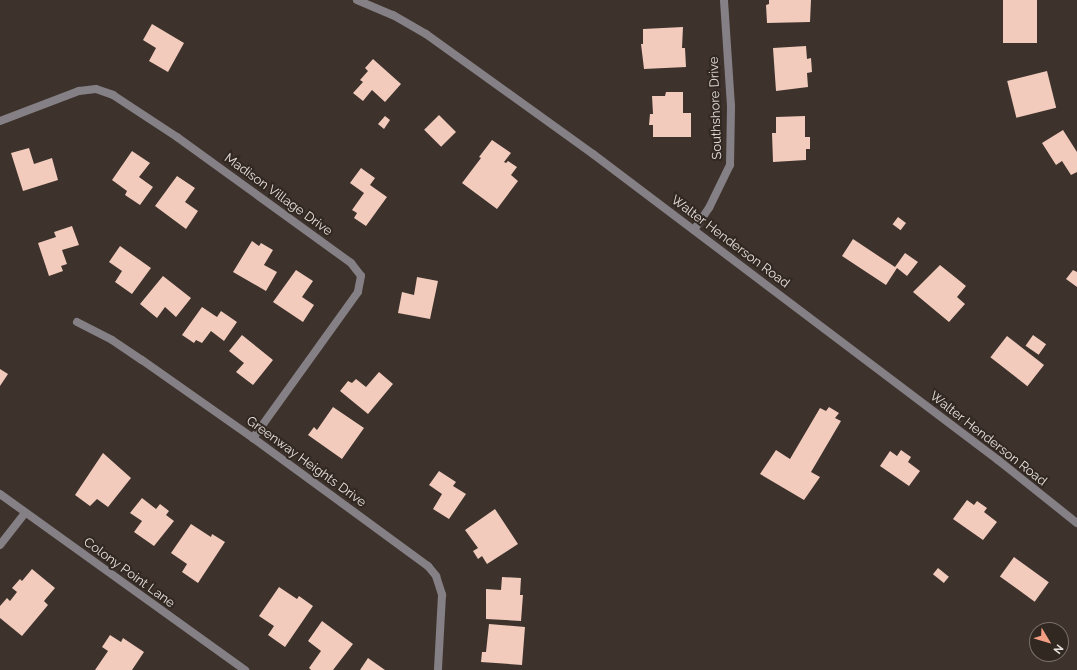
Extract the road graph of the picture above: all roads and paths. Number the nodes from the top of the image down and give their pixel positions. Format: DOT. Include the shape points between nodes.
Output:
graph roads {
  1 [pos="357,0"];
  2 [pos="724,0"];
  3 [pos="0,121"];
  4 [pos="694,230"];
  5 [pos="77,322"];
  6 [pos="253,438"];
  7 [pos="0,494"];
  8 [pos="25,513"];
  9 [pos="1077,524"];
  10 [pos="0,545"];
  11 [pos="245,670"];
  12 [pos="438,670"];
  1 -- 4 [label="street, Walter Henderson Road" via="393,15 426,34"];
  2 -- 4 [label="street, Southshore Drive" via="731,106 730,166 709,208"];
  3 -- 6 [label="street, Madison Village Drive" via="79,91 96,89 113,95 177,136 351,263 361,276 358,292"];
  4 -- 9 [label="street, Walter Henderson Road" via="998,460"];
  5 -- 6 [label="street, Greenway Heights Drive" via="112,340"];
  6 -- 12 [label="street, Greenway Heights Drive" via="428,566 436,576 442,595"];
  7 -- 8 [label="street, Colony Point Lane"];
  8 -- 10 [label="street"];
  8 -- 11 [label="street, Colony Point Lane"];
}
